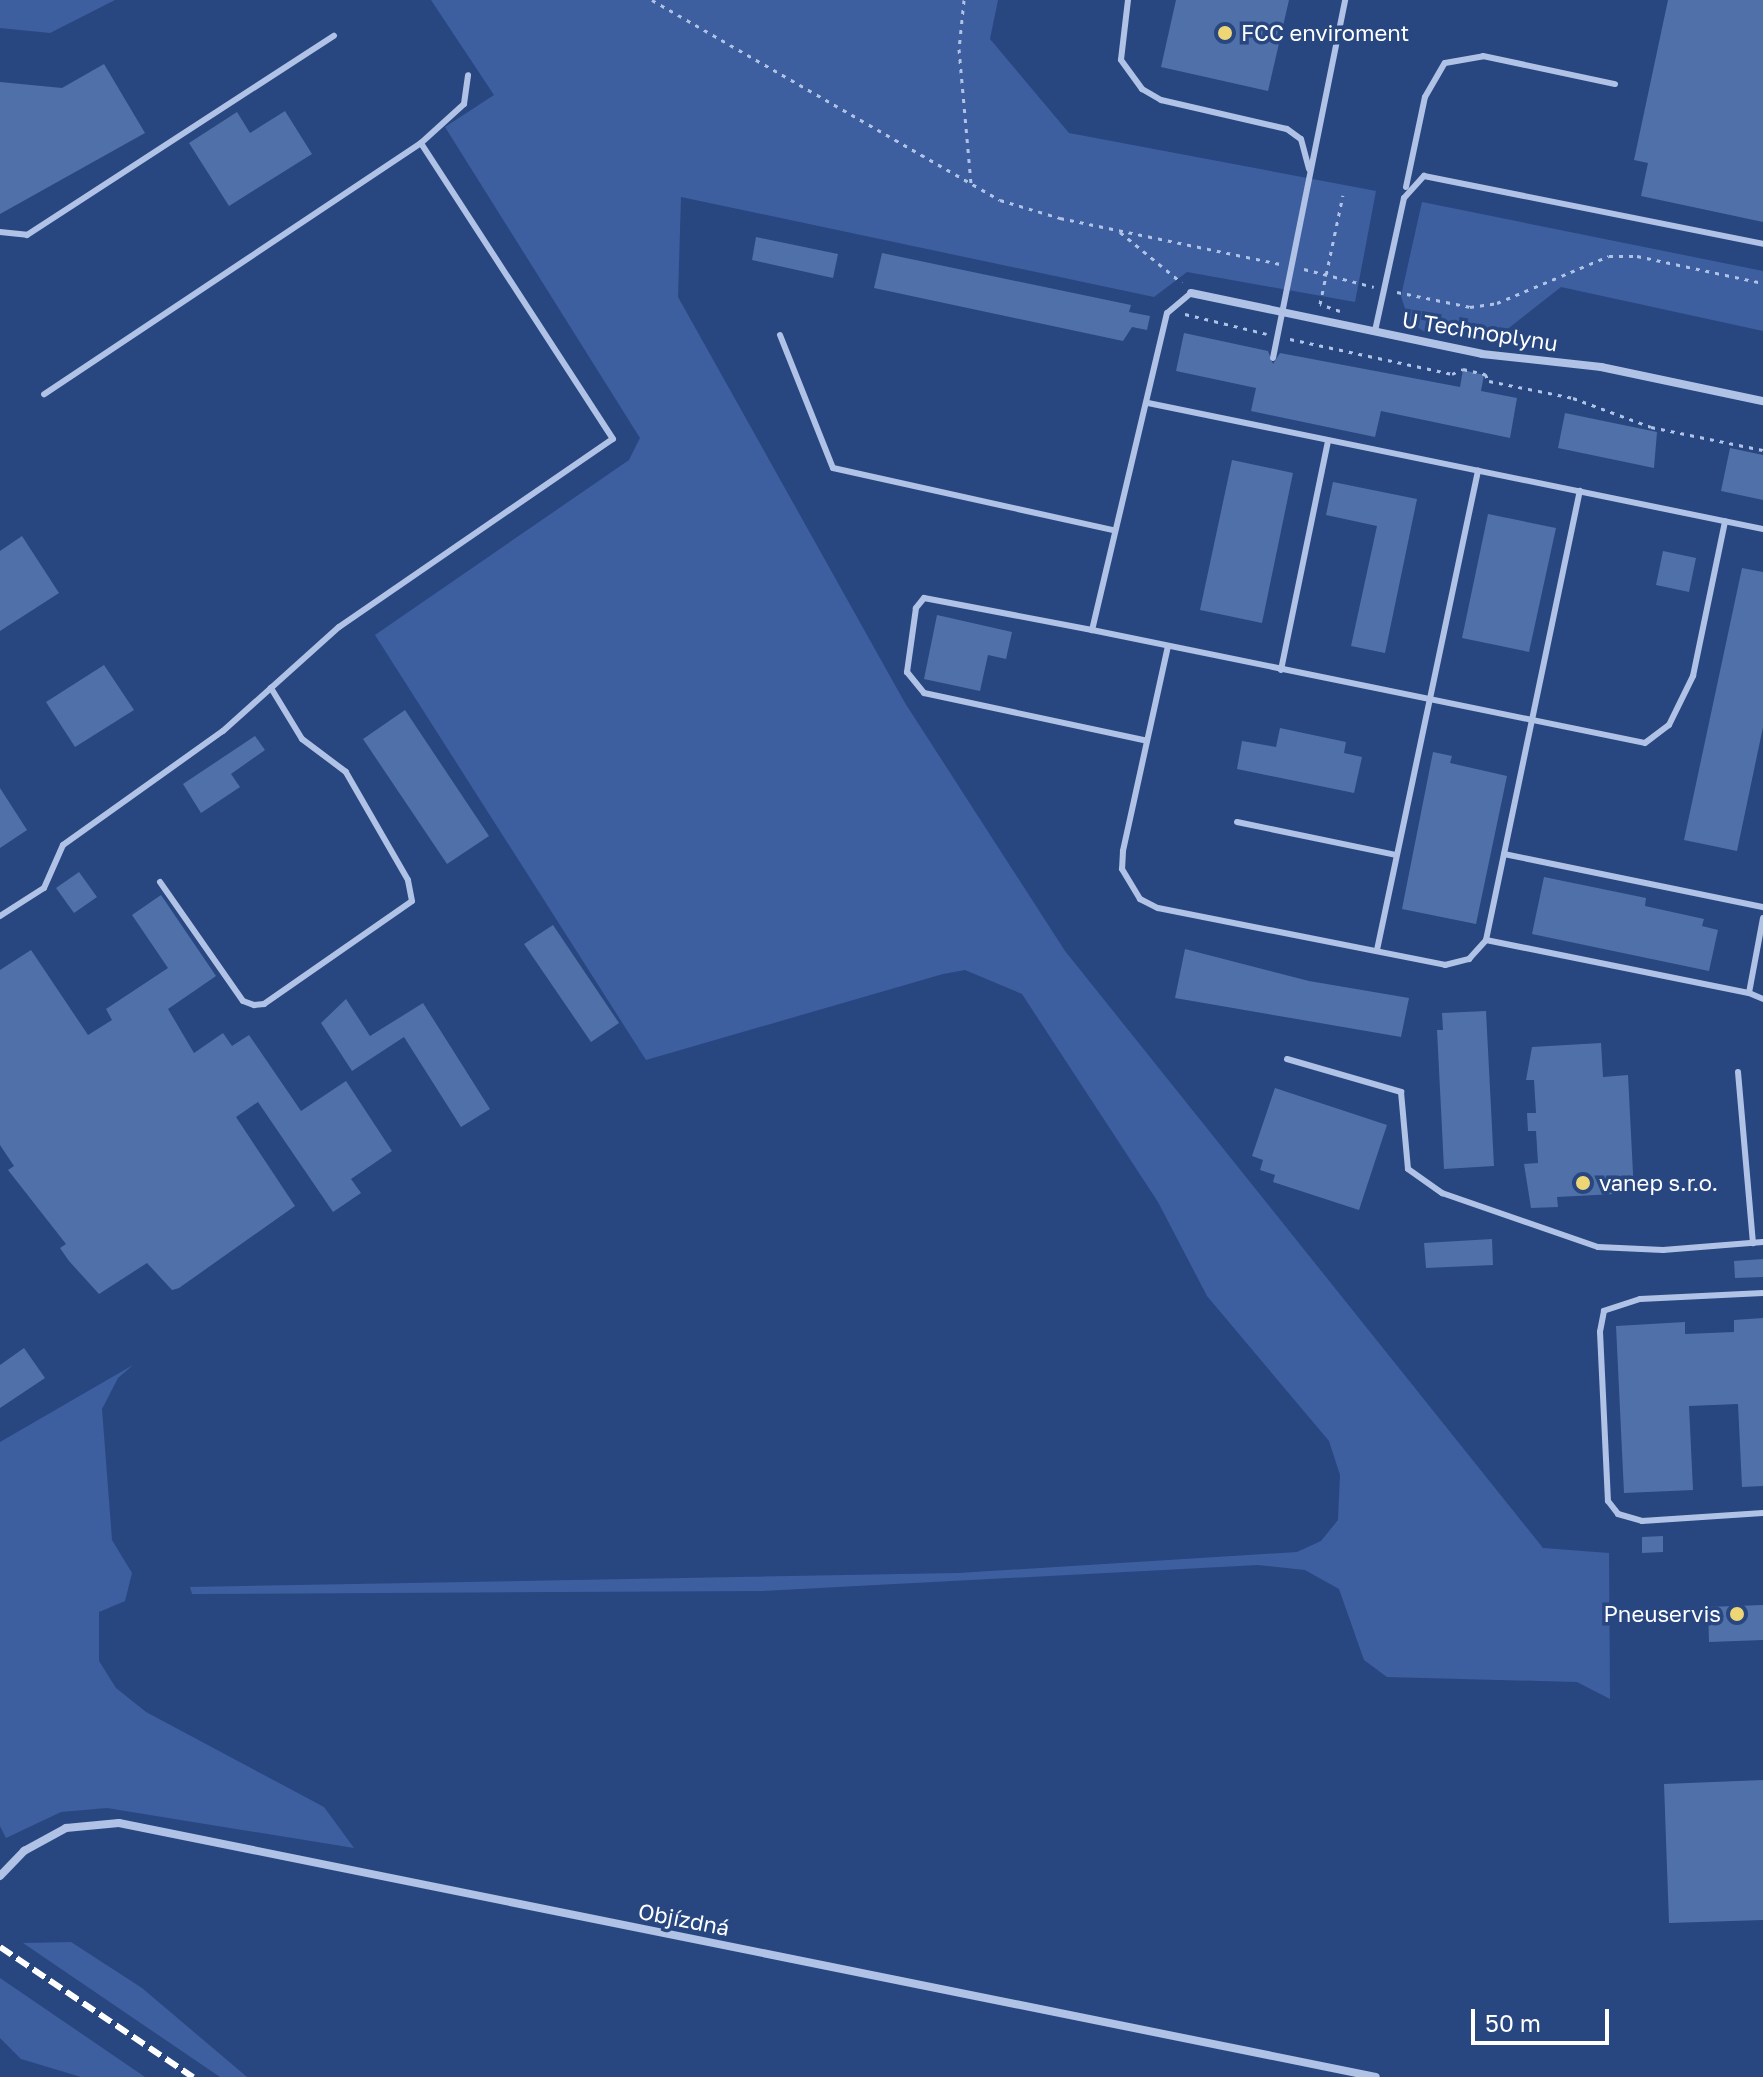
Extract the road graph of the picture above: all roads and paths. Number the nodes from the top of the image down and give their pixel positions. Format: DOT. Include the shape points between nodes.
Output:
graph roads {
  1 [pos="652,0"];
  2 [pos="964,0"];
  3 [pos="1128,0"];
  4 [pos="1345,0"];
  5 [pos="334,36"];
  6 [pos="468,75"];
  7 [pos="1615,84"];
  8 [pos="421,143"];
  9 [pos="1310,176"];
  10 [pos="971,185"];
  11 [pos="1343,195"];
  12 [pos="1404,198"];
  13 [pos="1117,230"];
  14 [pos="0,232"];
  15 [pos="1763,244"];
  16 [pos="1291,266"];
  17 [pos="1326,275"];
  18 [pos="1763,283"];
  19 [pos="1384,290"];
  20 [pos="1191,293"];
  21 [pos="1172,309"];
  22 [pos="1282,312"];
  23 [pos="1337,323"];
  24 [pos="1375,331"];
  25 [pos="780,335"];
  26 [pos="1277,336"];
  27 [pos="1273,358"];
  28 [pos="44,394"];
  29 [pos="1763,401"];
  30 [pos="1148,403"];
  31 [pos="1328,441"];
  32 [pos="1763,450"];
  33 [pos="1478,471"];
  34 [pos="1580,491"];
  35 [pos="1725,521"];
  36 [pos="1763,529"];
  37 [pos="1113,530"];
  38 [pos="1092,630"];
  39 [pos="1168,646"];
  40 [pos="1281,670"];
  41 [pos="271,688"];
  42 [pos="1429,702"];
  43 [pos="1532,723"];
  44 [pos="1147,741"];
  45 [pos="1237,822"];
  46 [pos="1504,854"];
  47 [pos="1396,855"];
  48 [pos="160,882"];
  49 [pos="1763,907"];
  50 [pos="0,916"];
  51 [pos="1763,918"];
  52 [pos="1486,940"];
  53 [pos="1377,950"];
  54 [pos="1749,993"];
  55 [pos="1763,999"];
  56 [pos="1287,1059"];
  57 [pos="1738,1072"];
  58 [pos="1763,1242"];
  59 [pos="1753,1243"];
  60 [pos="1763,1293"];
  61 [pos="1763,1513"];
  62 [pos="0,1876"];
  63 [pos="1376,2077"];
  1 -- 10 [label="path"];
  2 -- 10 [label="path" via="959,49"];
  3 -- 9 [label="lane" via="1121,60 1142,89 1161,100 1287,129 1301,139"];
  4 -- 9 [label="lane"];
  5 -- 14 [label="lane" via="27,235"];
  6 -- 8 [label="lane" via="464,104"];
  7 -- 12 [label="lane" via="1483,56 1445,63 1425,97"];
  8 -- 28 [label="lane"];
  8 -- 41 [label="lane" via="613,439 339,627"];
  9 -- 16 [label="lane"];
  10 -- 13 [label="path" via="1030,211"];
  11 -- 17 [label="path"];
  12 -- 15 [label="lane" via="1416,179 1442,177"];
  12 -- 19 [label="lane"];
  13 -- 16 [label="path"];
  13 -- 20 [label="path"];
  16 -- 17 [label="path"];
  16 -- 22 [label="lane"];
  17 -- 19 [label="path"];
  17 -- 23 [label="path" via="1320,304 1341,308"];
  18 -- 19 [label="path" via="1637,256 1609,256 1497,303 1470,307"];
  19 -- 24 [label="lane"];
  20 -- 21 [label="lane"];
  20 -- 22 [label="street, U Technoplynu"];
  21 -- 26 [label="path"];
  21 -- 30 [label="lane"];
  22 -- 23 [label="street, U Technoplynu"];
  22 -- 26 [label="lane"];
  23 -- 24 [label="street, U Technoplynu"];
  24 -- 29 [label="street, U Technoplynu" via="1482,354 1601,367"];
  25 -- 37 [label="lane" via="833,468"];
  26 -- 27 [label="lane"];
  26 -- 32 [label="path" via="1452,374 1463,369 1485,374 1489,381 1573,398 1651,427"];
  30 -- 31 [label="lane"];
  30 -- 37 [label="lane"];
  31 -- 33 [label="lane"];
  31 -- 40 [label="lane"];
  33 -- 34 [label="lane"];
  33 -- 42 [label="lane"];
  34 -- 35 [label="lane"];
  34 -- 43 [label="lane"];
  35 -- 36 [label="lane"];
  35 -- 43 [label="lane" via="1693,676 1662,734 1635,744"];
  37 -- 38 [label="lane"];
  38 -- 39 [label="lane"];
  38 -- 44 [label="lane" via="924,598 916,608 907,672 924,693"];
  39 -- 40 [label="lane"];
  39 -- 44 [label="lane"];
  40 -- 42 [label="lane"];
  41 -- 48 [label="lane" via="302,739 346,772 408,880 412,901 264,1004 254,1005 243,1001"];
  41 -- 50 [label="lane" via="223,731 63,845 44,888"];
  42 -- 43 [label="lane"];
  42 -- 47 [label="lane"];
  43 -- 46 [label="lane"];
  44 -- 53 [label="lane" via="1122,869 1140,899 1158,908"];
  45 -- 47 [label="lane"];
  46 -- 49 [label="lane"];
  46 -- 52 [label="lane"];
  47 -- 53 [label="lane"];
  51 -- 54 [label="lane"];
  52 -- 53 [label="lane" via="1454,965"];
  52 -- 54 [label="lane"];
  54 -- 55 [label="lane"];
  56 -- 59 [label="lane" via="1401,1092 1408,1169 1442,1193 1598,1247 1663,1250"];
  57 -- 59 [label="lane"];
  58 -- 59 [label="lane"];
  60 -- 61 [label="lane" via="1640,1299 1604,1311 1600,1332 1608,1501 1618,1514 1642,1521"];
  62 -- 63 [label="street, Objízdná" via="24,1851 66,1828 119,1823"];
}
